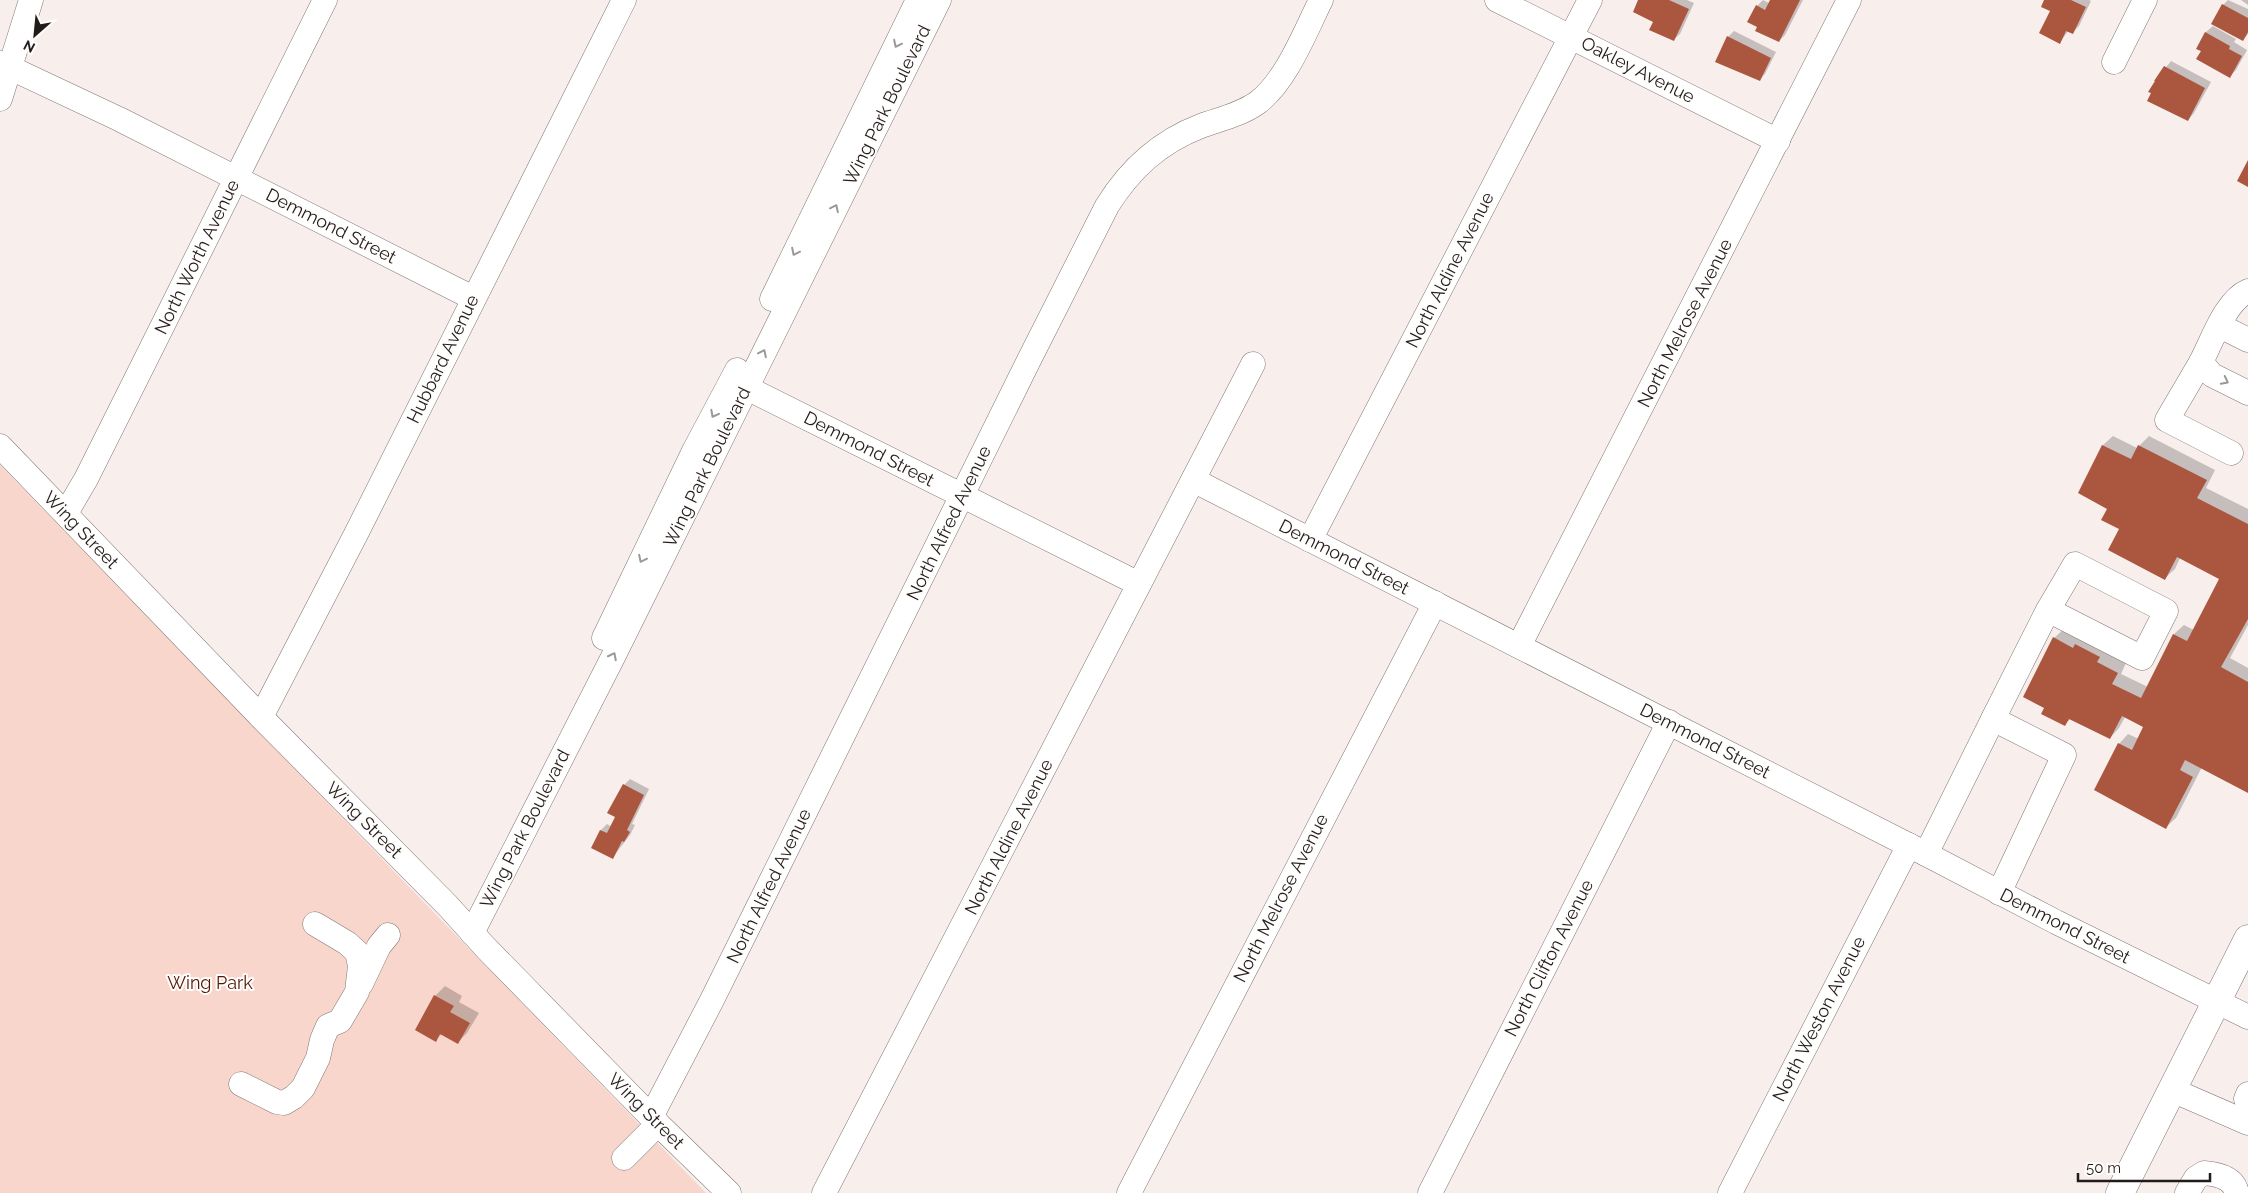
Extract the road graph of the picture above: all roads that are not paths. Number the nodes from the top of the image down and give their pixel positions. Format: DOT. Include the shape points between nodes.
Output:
graph roads {
  1 [pos="31,0"];
  2 [pos="325,0"];
  3 [pos="624,0"];
  4 [pos="918,0"];
  5 [pos="939,0"];
  6 [pos="1321,0"];
  7 [pos="1498,0"];
  8 [pos="1590,0"];
  9 [pos="1849,0"];
  10 [pos="2145,0"];
  11 [pos="1572,36"];
  12 [pos="2114,62"];
  13 [pos="5,64"];
  14 [pos="0,100"];
  15 [pos="1778,141"];
  16 [pos="236,178"];
  17 [pos="2248,291"];
  18 [pos="473,298"];
  19 [pos="2220,326"];
  20 [pos="2248,340"];
  21 [pos="2201,362"];
  22 [pos="1253,364"];
  23 [pos="739,384"];
  24 [pos="2248,393"];
  25 [pos="0,446"];
  26 [pos="2230,453"];
  27 [pos="1193,480"];
  28 [pos="963,496"];
  29 [pos="66,513"];
  30 [pos="1310,540"];
  31 [pos="1139,584"];
  32 [pos="1435,603"];
  33 [pos="2048,610"];
  34 [pos="1519,646"];
  35 [pos="262,717"];
  36 [pos="1993,720"];
  37 [pos="1669,722"];
  38 [pos="1917,850"];
  39 [pos="1999,893"];
  40 [pos="314,924"];
  41 [pos="468,929"];
  42 [pos="2248,939"];
  43 [pos="2216,1002"];
  44 [pos="2248,1017"];
  45 [pos="241,1084"];
  46 [pos="2172,1090"];
  47 [pos="654,1120"];
  48 [pos="2248,1124"];
  49 [pos="624,1158"];
  50 [pos="729,1193"];
  51 [pos="824,1193"];
  52 [pos="1129,1193"];
  53 [pos="1430,1193"];
  54 [pos="1730,1193"];
  55 [pos="2120,1193"];
  56 [pos="2187,1193"];
  57 [pos="2237,1193"];
  1 -- 13 [label="street"];
  2 -- 16 [label="street, North Worth Avenue"];
  3 -- 18 [label="street, Hubbard Avenue"];
  4 -- 23 [label="street, Wing Park Boulevard, one-way"];
  23 -- 5 [label="street, Wing Park Boulevard, one-way"];
  6 -- 28 [label="street, North Alfred Avenue" via="1280,79 1267,94 1242,111 1173,138 1155,150 1119,187"];
  7 -- 11 [label="street, Oakley Avenue"];
  8 -- 11 [label="street, North Aldine Avenue"];
  9 -- 15 [label="street, North Melrose Avenue"];
  10 -- 12 [label="street"];
  11 -- 15 [label="street, Oakley Avenue"];
  11 -- 30 [label="street, North Aldine Avenue"];
  13 -- 14 [label="street"];
  13 -- 16 [label="street, Demmond Street"];
  15 -- 34 [label="street, North Melrose Avenue"];
  16 -- 18 [label="street, Demmond Street"];
  16 -- 29 [label="street, North Worth Avenue"];
  17 -- 19 [label="street" via="2239,294"];
  18 -- 35 [label="street, Hubbard Avenue"];
  19 -- 20 [label="street"];
  19 -- 21 [label="street"];
  21 -- 24 [label="street, one-way" via="2212,375"];
  21 -- 26 [label="street" via="2167,420"];
  22 -- 27 [label="street, North Aldine Avenue"];
  23 -- 28 [label="street, Demmond Street"];
  23 -- 41 [label="street, Wing Park Boulevard" via="694,451"];
  25 -- 29 [label="street, Wing Street"];
  27 -- 30 [label="street, Demmond Street"];
  27 -- 31 [label="street, North Aldine Avenue"];
  28 -- 31 [label="street, Demmond Street"];
  28 -- 47 [label="street, North Alfred Avenue"];
  29 -- 35 [label="street, Wing Street"];
  30 -- 32 [label="street, Demmond Street"];
  31 -- 51 [label="street, North Aldine Avenue"];
  32 -- 34 [label="street, Demmond Street"];
  32 -- 52 [label="street, North Melrose Avenue"];
  33 -- 33 [label="street, North Weston Avenue" via="2075,564 2166,611 2142,658"];
  33 -- 36 [label="street, North Weston Avenue"];
  34 -- 37 [label="street, Demmond Street"];
  35 -- 41 [label="street, Wing Street"];
  36 -- 38 [label="street, North Weston Avenue"];
  36 -- 39 [label="street" via="2064,755"];
  37 -- 38 [label="street, Demmond Street"];
  37 -- 53 [label="street, North Clifton Avenue"];
  38 -- 39 [label="street, Demmond Street"];
  38 -- 54 [label="street, North Weston Avenue"];
  39 -- 43 [label="street, Demmond Street"];
  40 -- 45 [label="street" via="347,943 373,947 360,966 357,992 340,1021 328,1026 318,1058 303,1088 294,1097 284,1103 277,1102"];
  41 -- 47 [label="street, Wing Street"];
  42 -- 43 [label="main road"];
  43 -- 44 [label="street, Demmond Street"];
  43 -- 46 [label="main road"];
  46 -- 48 [label="street"];
  46 -- 55 [label="main road"];
  47 -- 49 [label="street, North Alfred Avenue"];
  47 -- 50 [label="street, Wing Street"];
  56 -- 57 [label="street" via="2196,1178 2204,1173 2226,1178"];
}
